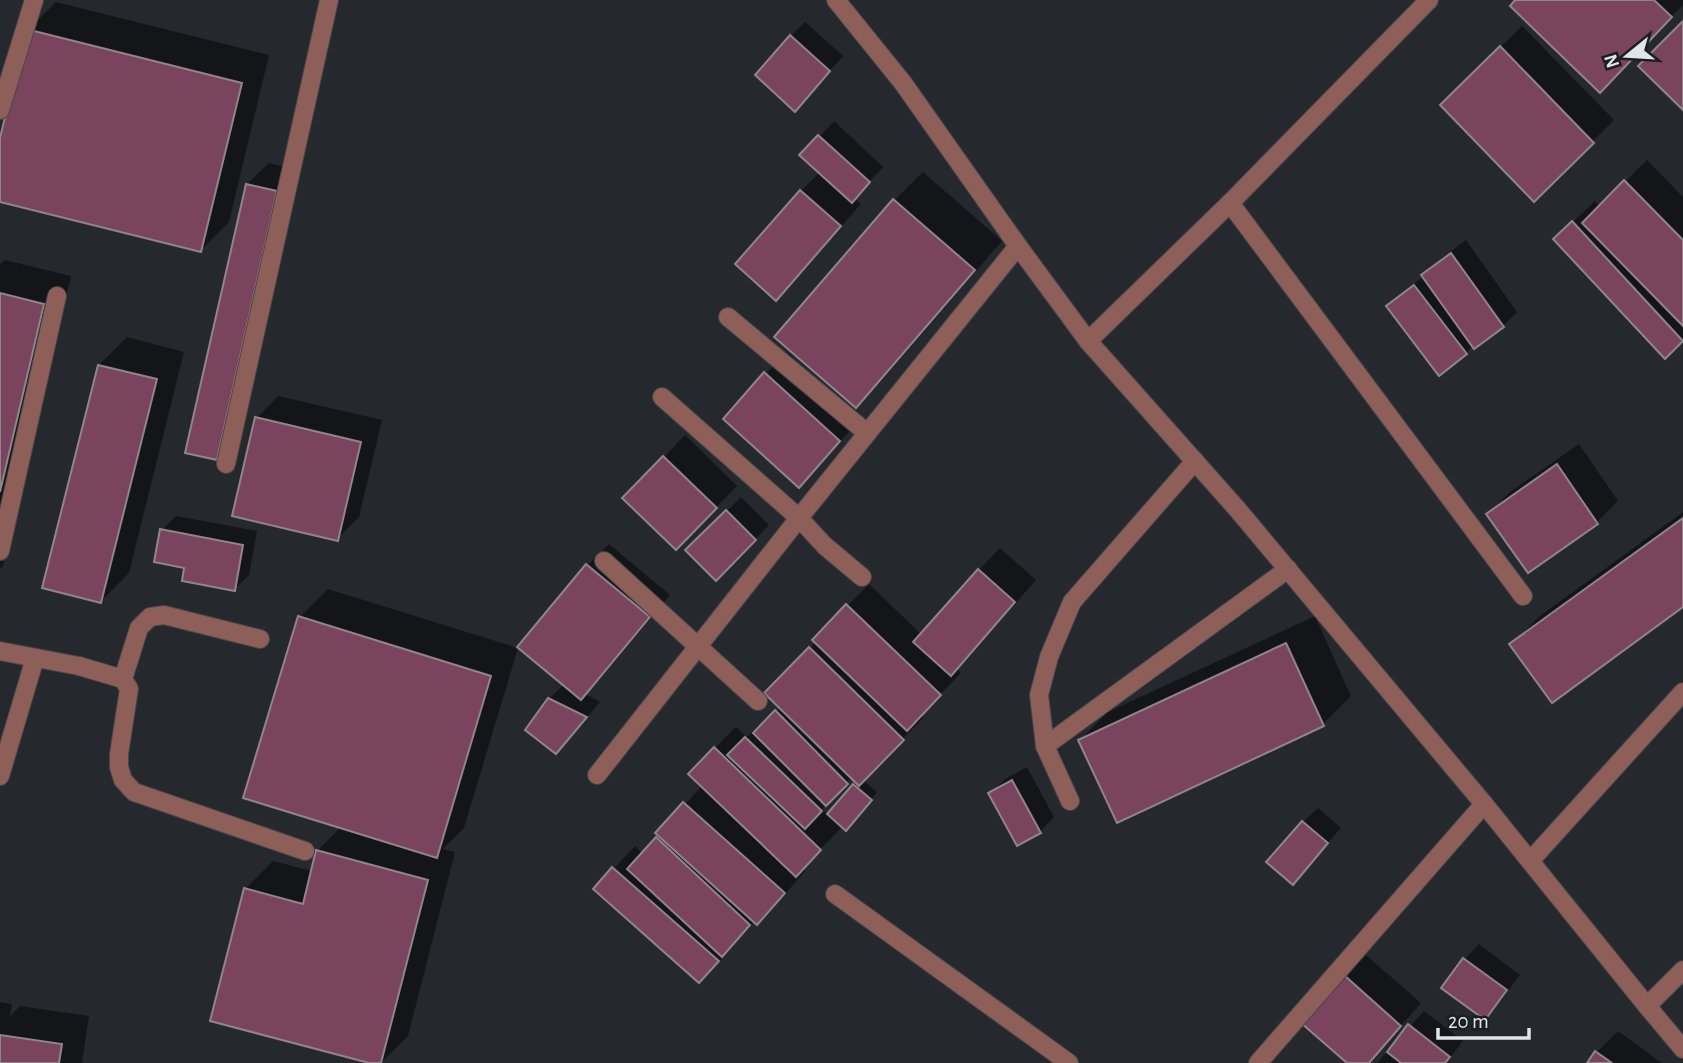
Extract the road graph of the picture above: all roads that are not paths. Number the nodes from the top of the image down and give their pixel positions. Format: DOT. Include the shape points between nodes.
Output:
graph roads {
  1 [pos="34,0"];
  2 [pos="329,0"];
  3 [pos="836,0"];
  4 [pos="1429,0"];
  5 [pos="0,110"];
  6 [pos="1230,204"];
  7 [pos="1018,246"];
  8 [pos="57,296"];
  9 [pos="729,317"];
  10 [pos="1088,341"];
  11 [pos="662,397"];
  12 [pos="867,433"];
  13 [pos="1195,461"];
  14 [pos="226,464"];
  15 [pos="799,518"];
  16 [pos="0,551"];
  17 [pos="604,561"];
  18 [pos="1288,569"];
  19 [pos="862,577"];
  20 [pos="1523,596"];
  21 [pos="260,639"];
  22 [pos="698,646"];
  23 [pos="0,651"];
  24 [pos="35,658"];
  25 [pos="123,679"];
  26 [pos="1683,692"];
  27 [pos="758,701"];
  28 [pos="1045,746"];
  29 [pos="597,775"];
  30 [pos="0,776"];
  31 [pos="1070,801"];
  32 [pos="1483,804"];
  33 [pos="305,851"];
  34 [pos="1530,861"];
  35 [pos="835,894"];
  36 [pos="1683,970"];
  37 [pos="1647,1006"];
  38 [pos="1683,1049"];
  39 [pos="1069,1063"];
  40 [pos="1258,1063"];
  1 -- 5 [label="street"];
  2 -- 14 [label="street"];
  3 -- 7 [label="street" via="904,83"];
  4 -- 6 [label="street"];
  6 -- 10 [label="street"];
  6 -- 20 [label="street"];
  7 -- 10 [label="street"];
  7 -- 12 [label="street"];
  8 -- 16 [label="street"];
  9 -- 12 [label="street"];
  10 -- 13 [label="street"];
  11 -- 15 [label="street"];
  12 -- 15 [label="street"];
  13 -- 18 [label="street"];
  13 -- 28 [label="street" via="1072,603 1039,695"];
  15 -- 19 [label="street"];
  15 -- 22 [label="street"];
  17 -- 22 [label="street"];
  18 -- 28 [label="street"];
  18 -- 32 [label="street"];
  21 -- 25 [label="street" via="164,615 150,617 139,628"];
  22 -- 27 [label="street"];
  22 -- 29 [label="street"];
  23 -- 24 [label="street"];
  24 -- 25 [label="street"];
  24 -- 30 [label="street"];
  25 -- 33 [label="street" via="129,689 119,767 134,792"];
  26 -- 34 [label="street"];
  28 -- 31 [label="street"];
  32 -- 34 [label="street"];
  32 -- 40 [label="street"];
  34 -- 37 [label="street"];
  35 -- 39 [label="street"];
  36 -- 37 [label="street"];
  37 -- 38 [label="street"];
}
